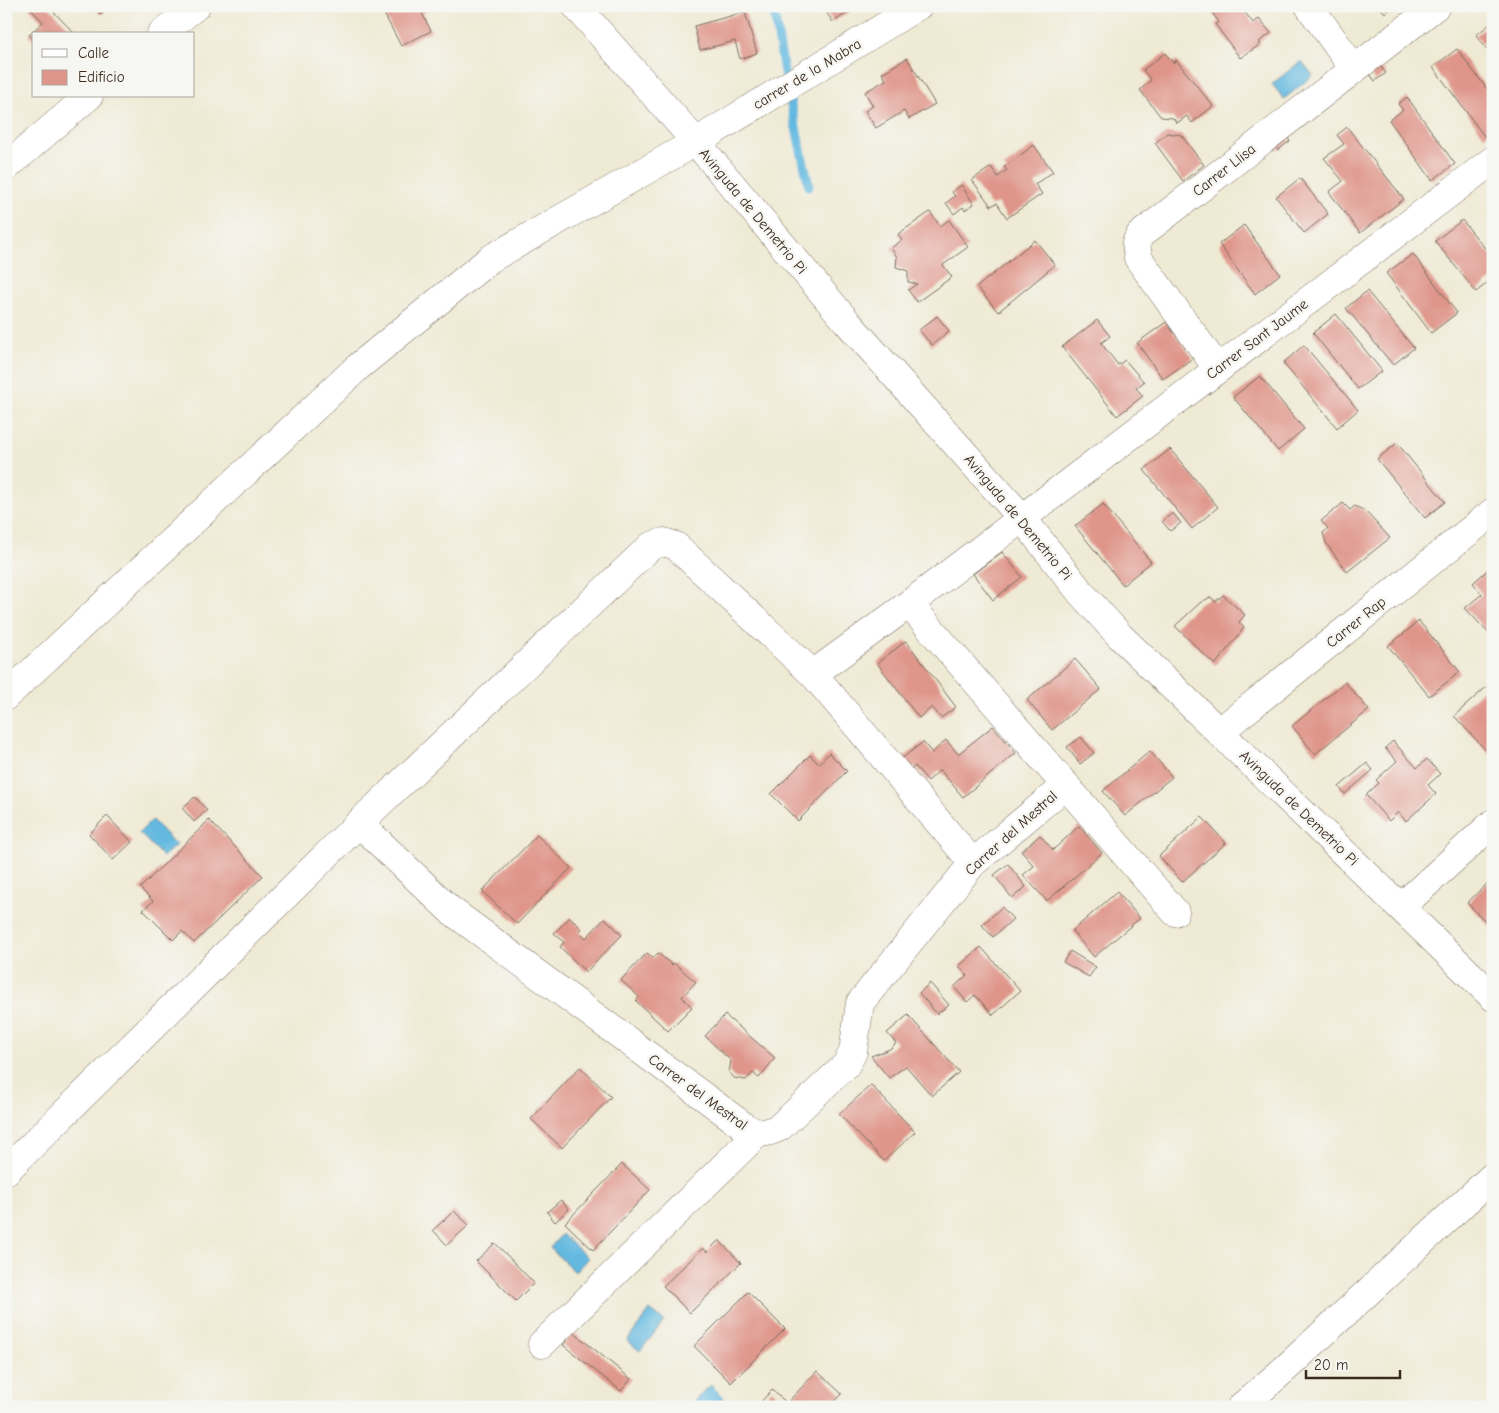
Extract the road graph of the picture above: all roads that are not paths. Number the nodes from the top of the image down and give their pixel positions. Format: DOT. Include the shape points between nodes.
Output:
graph roads {
  1 [pos="196,6"];
  2 [pos="576,6"];
  3 [pos="918,6"];
  4 [pos="1309,6"];
  5 [pos="1436,6"];
  6 [pos="163,32"];
  7 [pos="1354,69"];
  8 [pos="87,98"];
  9 [pos="696,142"];
  10 [pos="1493,160"];
  11 [pos="6,167"];
  12 [pos="1218,369"];
  13 [pos="1493,512"];
  14 [pos="1022,518"];
  15 [pos="909,604"];
  16 [pos="813,674"];
  17 [pos="6,696"];
  18 [pos="1219,732"];
  19 [pos="1066,785"];
  20 [pos="359,823"];
  21 [pos="1493,823"];
  22 [pos="974,863"];
  23 [pos="1402,906"];
  24 [pos="1175,912"];
  25 [pos="1493,997"];
  26 [pos="757,1134"];
  27 [pos="6,1171"];
  28 [pos="1493,1176"];
  29 [pos="542,1344"];
  30 [pos="1241,1407"];
  1 -- 6 [label="street"];
  2 -- 9 [label="street, Avinguda de Demetrio Pi"];
  3 -- 9 [label="street, carrer de la Mabra"];
  4 -- 7 [label="street"];
  5 -- 7 [label="street, Carrer Llisa"];
  7 -- 12 [label="street, Carrer Llisa" via="1140,235 1136,243 1138,258"];
  8 -- 11 [label="street"];
  9 -- 14 [label="street, Avinguda de Demetrio Pi" via="848,323"];
  9 -- 17 [label="street, carrer de la Mabra" via="490,259 358,367"];
  10 -- 12 [label="street, Carrer Sant Jaume"];
  12 -- 14 [label="street, Carrer Sant Jaume"];
  13 -- 18 [label="street, Carrer Rap"];
  14 -- 15 [label="street, Carrer Sant Jaume"];
  14 -- 18 [label="street, Avinguda de Demetrio Pi" via="1120,636"];
  15 -- 16 [label="street, Carrer Sant Jaume"];
  15 -- 19 [label="street"];
  16 -- 20 [label="street" via="676,546 664,542 651,546"];
  16 -- 22 [label="street"];
  18 -- 23 [label="street, Avinguda de Demetrio Pi"];
  19 -- 22 [label="street, Carrer del Mestral"];
  19 -- 24 [label="street"];
  20 -- 26 [label="street, Carrer del Mestral" via="449,909"];
  20 -- 27 [label="street"];
  21 -- 23 [label="street"];
  22 -- 26 [label="street, Carrer del Mestral" via="860,1003 853,1052 846,1064 780,1127"];
  23 -- 25 [label="street, Avinguda de Demetrio Pi"];
  26 -- 29 [label="street"];
  28 -- 30 [label="street"];
}
